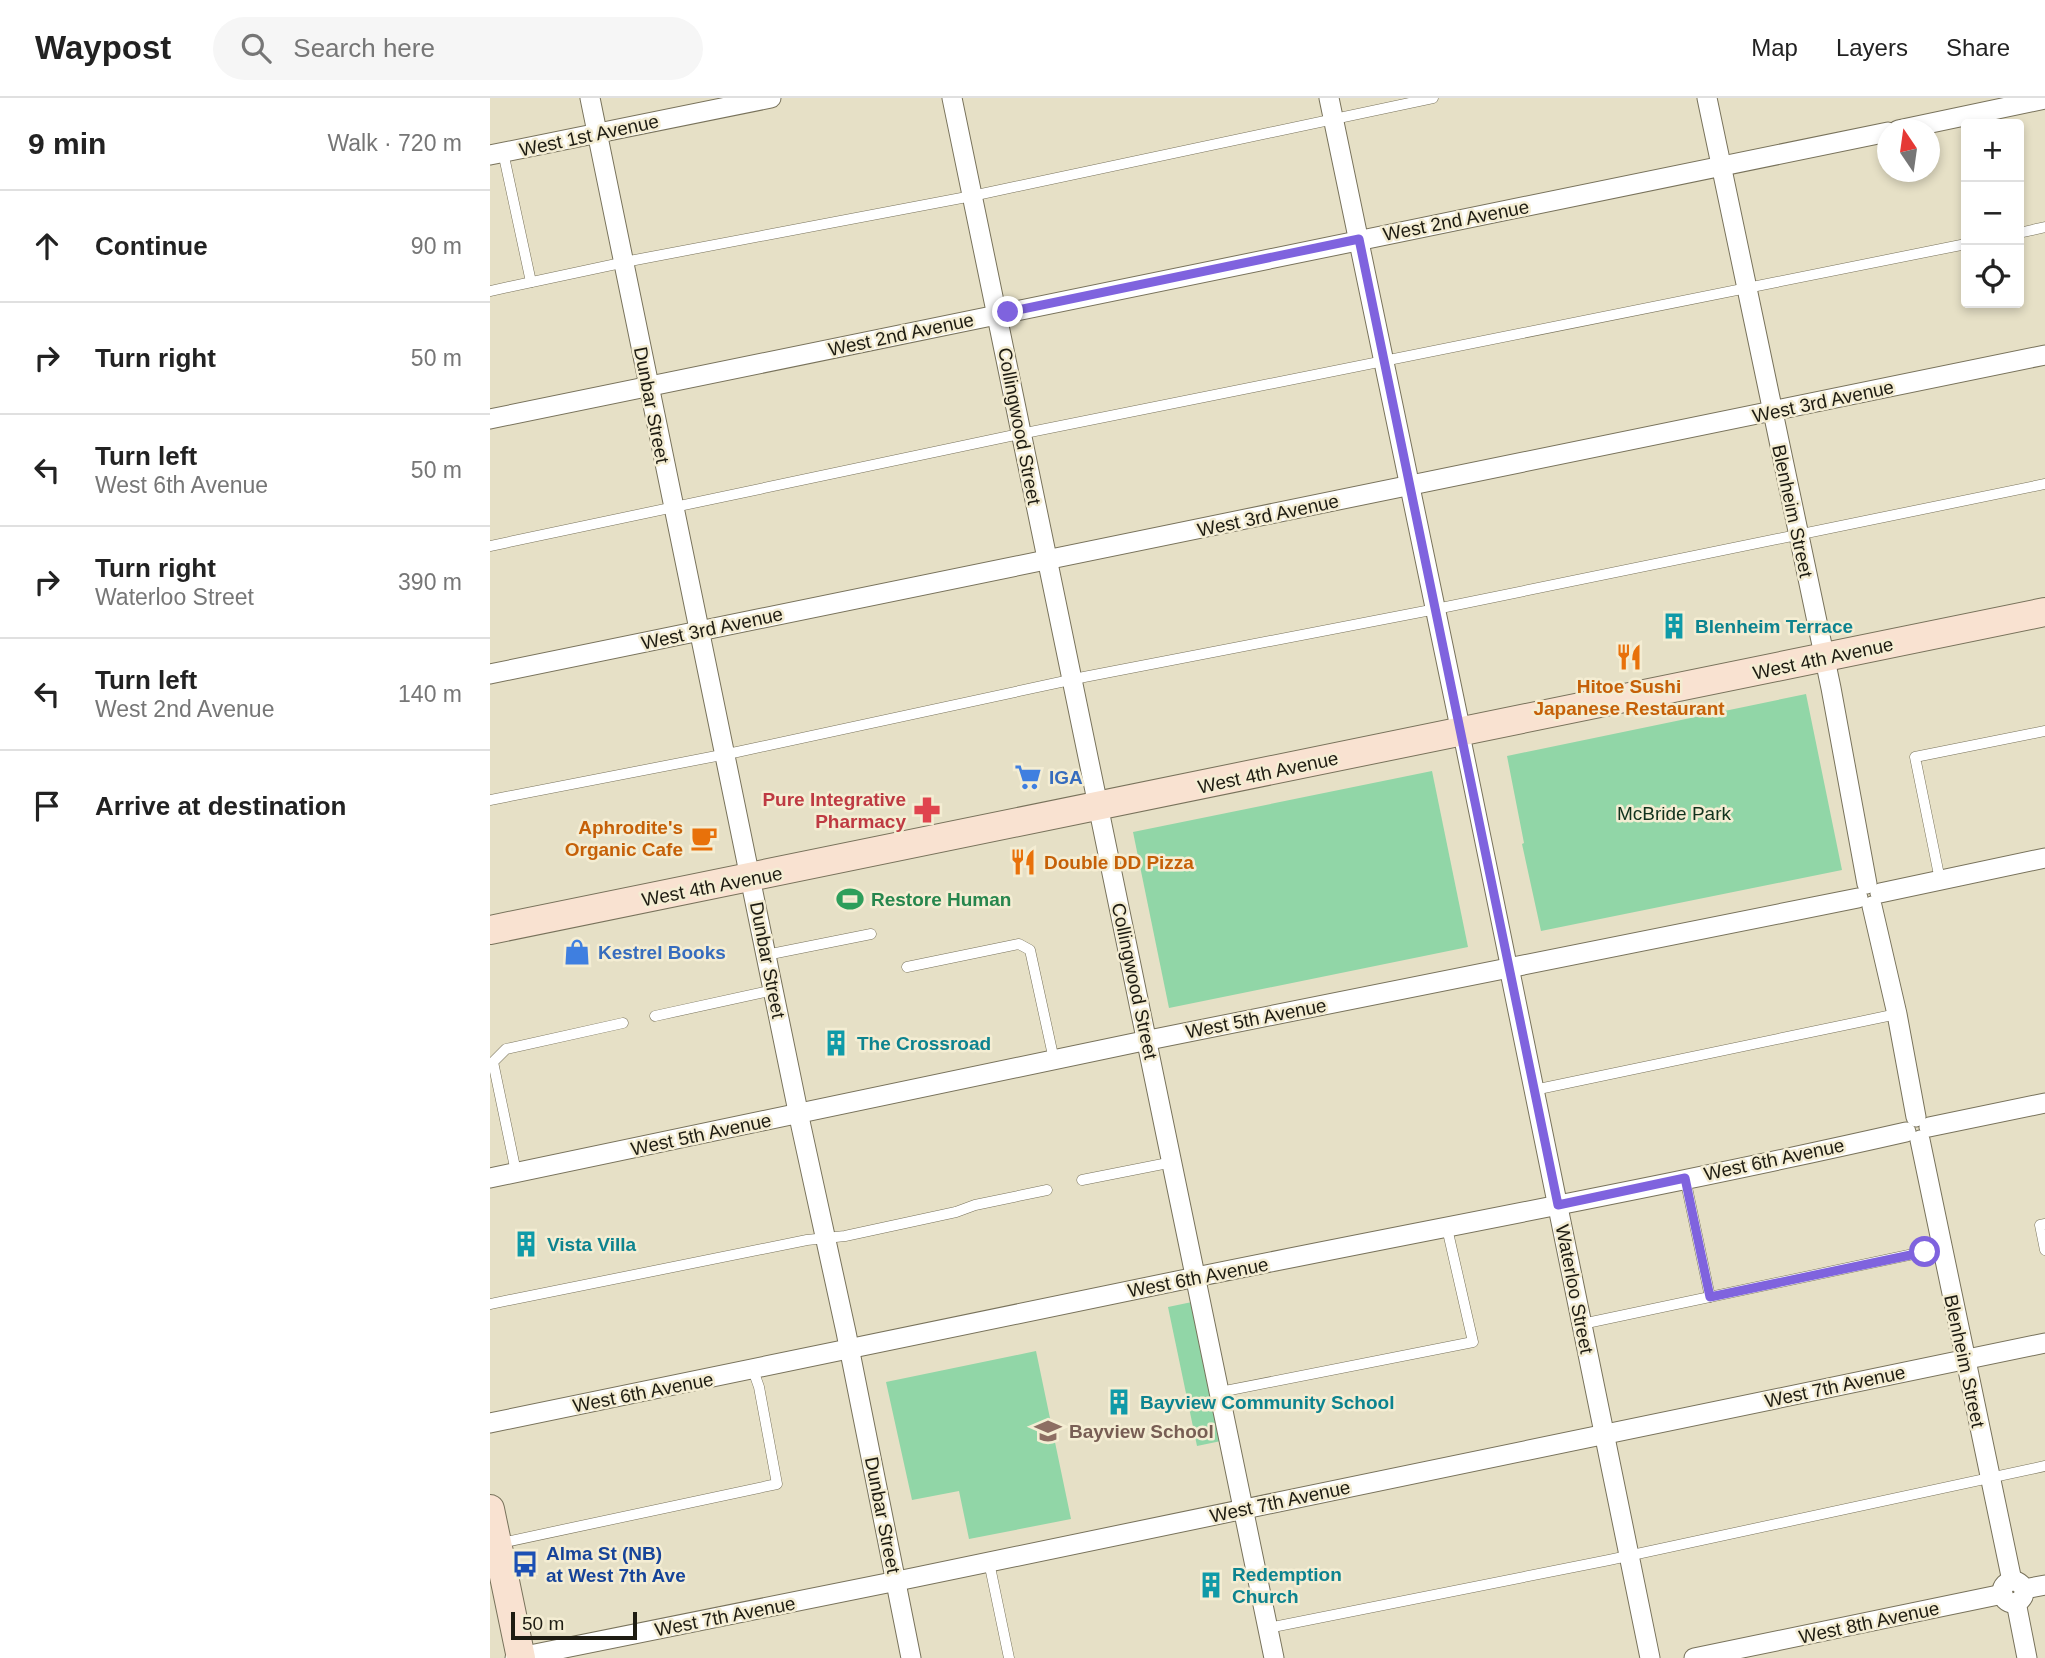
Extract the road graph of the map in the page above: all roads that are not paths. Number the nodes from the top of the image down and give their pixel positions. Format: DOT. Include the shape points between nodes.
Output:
graph roads {
  1 [pos="590,98"];
  2 [pos="771,98"];
  3 [pos="952,98"];
  4 [pos="1329,98"];
  5 [pos="1433,98"];
  6 [pos="1707,98"];
  7 [pos="2045,99"];
  8 [pos="1334,118"];
  9 [pos="1940,121"];
  10 [pos="597,133"];
  11 [pos="1877,134"];
  12 [pos="497,154"];
  13 [pos="1721,166"];
  14 [pos="972,196"];
  15 [pos="2045,228"];
  16 [pos="2024,232"];
  17 [pos="1359,239"];
  18 [pos="1961,245"];
  19 [pos="624,262"];
  20 [pos="531,282"];
  21 [pos="1746,289"];
  22 [pos="490,291"];
  23 [pos="997,314"];
  24 [pos="2045,355"];
  25 [pos="1384,360"];
  26 [pos="648,386"];
  27 [pos="1772,412"];
  28 [pos="490,419"];
  29 [pos="1020,434"];
  30 [pos="2045,484"];
  31 [pos="1410,485"];
  32 [pos="673,508"];
  33 [pos="1798,536"];
  34 [pos="490,546"];
  35 [pos="1047,561"];
  36 [pos="1436,609"];
  37 [pos="2045,612"];
  38 [pos="699,630"];
  39 [pos="1824,659"];
  40 [pos="490,674"];
  41 [pos="1072,680"];
  42 [pos="2045,731"];
  43 [pos="1461,732"];
  44 [pos="725,754"];
  45 [pos="490,800"];
  46 [pos="1100,806"];
  47 [pos="2045,858"];
  48 [pos="751,878"];
  49 [pos="1940,880"];
  50 [pos="1869,895"];
  51 [pos="490,930"];
  52 [pos="871,934"];
  53 [pos="766,955"];
  54 [pos="907,967"];
  55 [pos="1509,967"];
  56 [pos="774,990"];
  57 [pos="1897,1014"];
  58 [pos="655,1016"];
  59 [pos="623,1023"];
  60 [pos="1148,1040"];
  61 [pos="1054,1060"];
  62 [pos="1534,1090"];
  63 [pos="2045,1103"];
  64 [pos="798,1114"];
  65 [pos="1918,1129"];
  66 [pos="1172,1162"];
  67 [pos="516,1172"];
  68 [pos="490,1178"];
  69 [pos="1685,1178"];
  70 [pos="1082,1180"];
  71 [pos="1047,1190"];
  72 [pos="1558,1205"];
  73 [pos="2045,1224"];
  74 [pos="1447,1228"];
  75 [pos="826,1238"];
  76 [pos="1942,1248"];
  77 [pos="2045,1250"];
  78 [pos="1196,1277"];
  79 [pos="1710,1297"];
  80 [pos="490,1304"];
  81 [pos="1582,1324"];
  82 [pos="2045,1343"];
  83 [pos="850,1350"];
  84 [pos="1965,1360"];
  85 [pos="752,1370"];
  86 [pos="1220,1392"];
  87 [pos="490,1423"];
  88 [pos="1604,1434"];
  89 [pos="2045,1466"];
  90 [pos="1990,1478"];
  91 [pos="490,1508"];
  92 [pos="1243,1508"];
  93 [pos="497,1543"];
  94 [pos="1629,1556"];
  95 [pos="989,1562"];
  96 [pos="896,1581"];
  97 [pos="2045,1585"];
  98 [pos="2014,1592"];
  99 [pos="1268,1628"];
  100 [pos="519,1658"];
  101 [pos="911,1658"];
  102 [pos="1009,1658"];
  103 [pos="1274,1658"];
  104 [pos="1650,1658"];
  105 [pos="1694,1658"];
  106 [pos="2027,1658"];
  1 -- 10 [label="street, Dunbar Street"];
  2 -- 10 [label="street, West 1st Avenue"];
  3 -- 14 [label="street, Collingwood Street"];
  4 -- 8 [label="street, Waterloo Street"];
  5 -- 8 [label="lane"];
  6 -- 13 [label="street, Blenheim Street"];
  7 -- 9 [label="street"];
  8 -- 14 [label="lane"];
  8 -- 17 [label="street, Waterloo Street"];
  10 -- 12 [label="street, West 1st Avenue"];
  10 -- 19 [label="street, Dunbar Street"];
  11 -- 13 [label="street, West 2nd Avenue"];
  12 -- 20 [label="lane"];
  13 -- 17 [label="street, West 2nd Avenue"];
  13 -- 21 [label="street, Blenheim Street"];
  14 -- 19 [label="lane"];
  14 -- 23 [label="street, Collingwood Street"];
  15 -- 16 [label="lane"];
  17 -- 23 [label="street, West 2nd Avenue"];
  17 -- 25 [label="street, Waterloo Street"];
  18 -- 21 [label="lane"];
  19 -- 20 [label="lane"];
  19 -- 26 [label="street, Dunbar Street"];
  20 -- 22 [label="lane"];
  21 -- 25 [label="lane"];
  21 -- 27 [label="street, Blenheim Street"];
  23 -- 26 [label="street, West 2nd Avenue"];
  23 -- 29 [label="street, Collingwood Street"];
  24 -- 27 [label="street, West 3rd Avenue"];
  25 -- 29 [label="lane"];
  25 -- 31 [label="street, Waterloo Street"];
  26 -- 28 [label="street, West 2nd Avenue"];
  26 -- 32 [label="street, Dunbar Street"];
  27 -- 31 [label="street, West 3rd Avenue"];
  27 -- 33 [label="street, Blenheim Street"];
  29 -- 32 [label="lane"];
  29 -- 35 [label="street, Collingwood Street"];
  30 -- 33 [label="lane"];
  31 -- 35 [label="street, West 3rd Avenue"];
  31 -- 36 [label="street, Waterloo Street"];
  32 -- 34 [label="lane"];
  32 -- 38 [label="street, Dunbar Street"];
  33 -- 36 [label="lane"];
  33 -- 39 [label="street, Blenheim Street"];
  35 -- 38 [label="street, West 3rd Avenue"];
  35 -- 41 [label="street, Collingwood Street"];
  36 -- 41 [label="lane"];
  36 -- 43 [label="street, Waterloo Street"];
  37 -- 39 [label="main road, West 4th Avenue"];
  38 -- 40 [label="street, West 3rd Avenue"];
  38 -- 44 [label="street, Dunbar Street"];
  39 -- 43 [label="main road, West 4th Avenue"];
  39 -- 50 [label="street, Blenheim Street"];
  41 -- 44 [label="lane"];
  41 -- 46 [label="street, Collingwood Street"];
  42 -- 49 [label="lane" via="1915,757"];
  43 -- 46 [label="main road, West 4th Avenue"];
  43 -- 55 [label="street, Waterloo Street"];
  44 -- 45 [label="lane"];
  44 -- 48 [label="street, Dunbar Street"];
  46 -- 48 [label="main road, West 4th Avenue"];
  46 -- 60 [label="street, Collingwood Street"];
  47 -- 49 [label="street, West 5th Avenue"];
  48 -- 51 [label="main road, West 4th Avenue"];
  48 -- 53 [label="street, Dunbar Street"];
  49 -- 50 [label="street, West 5th Avenue"];
  50 -- 55 [label="street, West 5th Avenue"];
  50 -- 57 [label="street, Blenheim Street"];
  52 -- 53 [label="lane"];
  53 -- 56 [label="street, Dunbar Street"];
  54 -- 61 [label="lane" via="1019,944 1030,950"];
  55 -- 60 [label="street, West 5th Avenue"];
  55 -- 62 [label="street, Waterloo Street"];
  56 -- 58 [label="lane"];
  56 -- 64 [label="street, Dunbar Street"];
  57 -- 62 [label="lane"];
  57 -- 65 [label="street, Blenheim Street"];
  59 -- 67 [label="lane" via="506,1049 494,1062"];
  60 -- 61 [label="street, West 5th Avenue"];
  60 -- 66 [label="street, Collingwood Street"];
  61 -- 64 [label="street, West 5th Avenue"];
  62 -- 72 [label="street, Waterloo Street"];
  63 -- 65 [label="street, West 6th Avenue"];
  64 -- 67 [label="street, West 5th Avenue"];
  64 -- 75 [label="street, Dunbar Street"];
  65 -- 69 [label="street, West 6th Avenue"];
  65 -- 76 [label="street, Blenheim Street"];
  66 -- 70 [label="lane"];
  66 -- 78 [label="street, Collingwood Street"];
  67 -- 68 [label="street, West 5th Avenue"];
  69 -- 72 [label="street, West 6th Avenue"];
  69 -- 79 [label="lane"];
  71 -- 75 [label="lane"];
  72 -- 74 [label="street, West 6th Avenue"];
  72 -- 81 [label="street, Waterloo Street"];
  73 -- 77 [label="lane" via="2040,1225"];
  74 -- 78 [label="street, West 6th Avenue"];
  74 -- 86 [label="lane" via="1473,1342"];
  75 -- 80 [label="lane"];
  75 -- 83 [label="street, Dunbar Street"];
  76 -- 79 [label="lane"];
  76 -- 84 [label="street, Blenheim Street"];
  78 -- 83 [label="street, West 6th Avenue"];
  78 -- 86 [label="street, Collingwood Street"];
  79 -- 81 [label="lane"];
  81 -- 88 [label="street, Waterloo Street"];
  82 -- 84 [label="street, West 7th Avenue"];
  83 -- 85 [label="street, West 6th Avenue"];
  83 -- 96 [label="street, Dunbar Street"];
  84 -- 88 [label="street, West 7th Avenue"];
  84 -- 90 [label="street, Blenheim Street"];
  85 -- 87 [label="street, West 6th Avenue"];
  85 -- 93 [label="lane" via="777,1484"];
  86 -- 92 [label="street, Collingwood Street"];
  88 -- 92 [label="street, West 7th Avenue"];
  88 -- 94 [label="street, Waterloo Street"];
  89 -- 90 [label="lane"];
  90 -- 94 [label="lane"];
  90 -- 98 [label="street, Blenheim Street"];
  91 -- 93 [label="main road"];
  92 -- 95 [label="street, West 7th Avenue"];
  92 -- 99 [label="street, Collingwood Street"];
  93 -- 100 [label="main road"];
  94 -- 99 [label="lane"];
  94 -- 104 [label="street, Waterloo Street"];
  95 -- 96 [label="street, West 7th Avenue"];
  95 -- 102 [label="lane"];
  96 -- 100 [label="street, West 7th Avenue"];
  96 -- 101 [label="street, Dunbar Street"];
  97 -- 98 [label="street, West 8th Avenue"];
  98 -- 105 [label="street, West 8th Avenue"];
  98 -- 106 [label="street, Blenheim Street"];
  99 -- 103 [label="street, Collingwood Street"];
}
